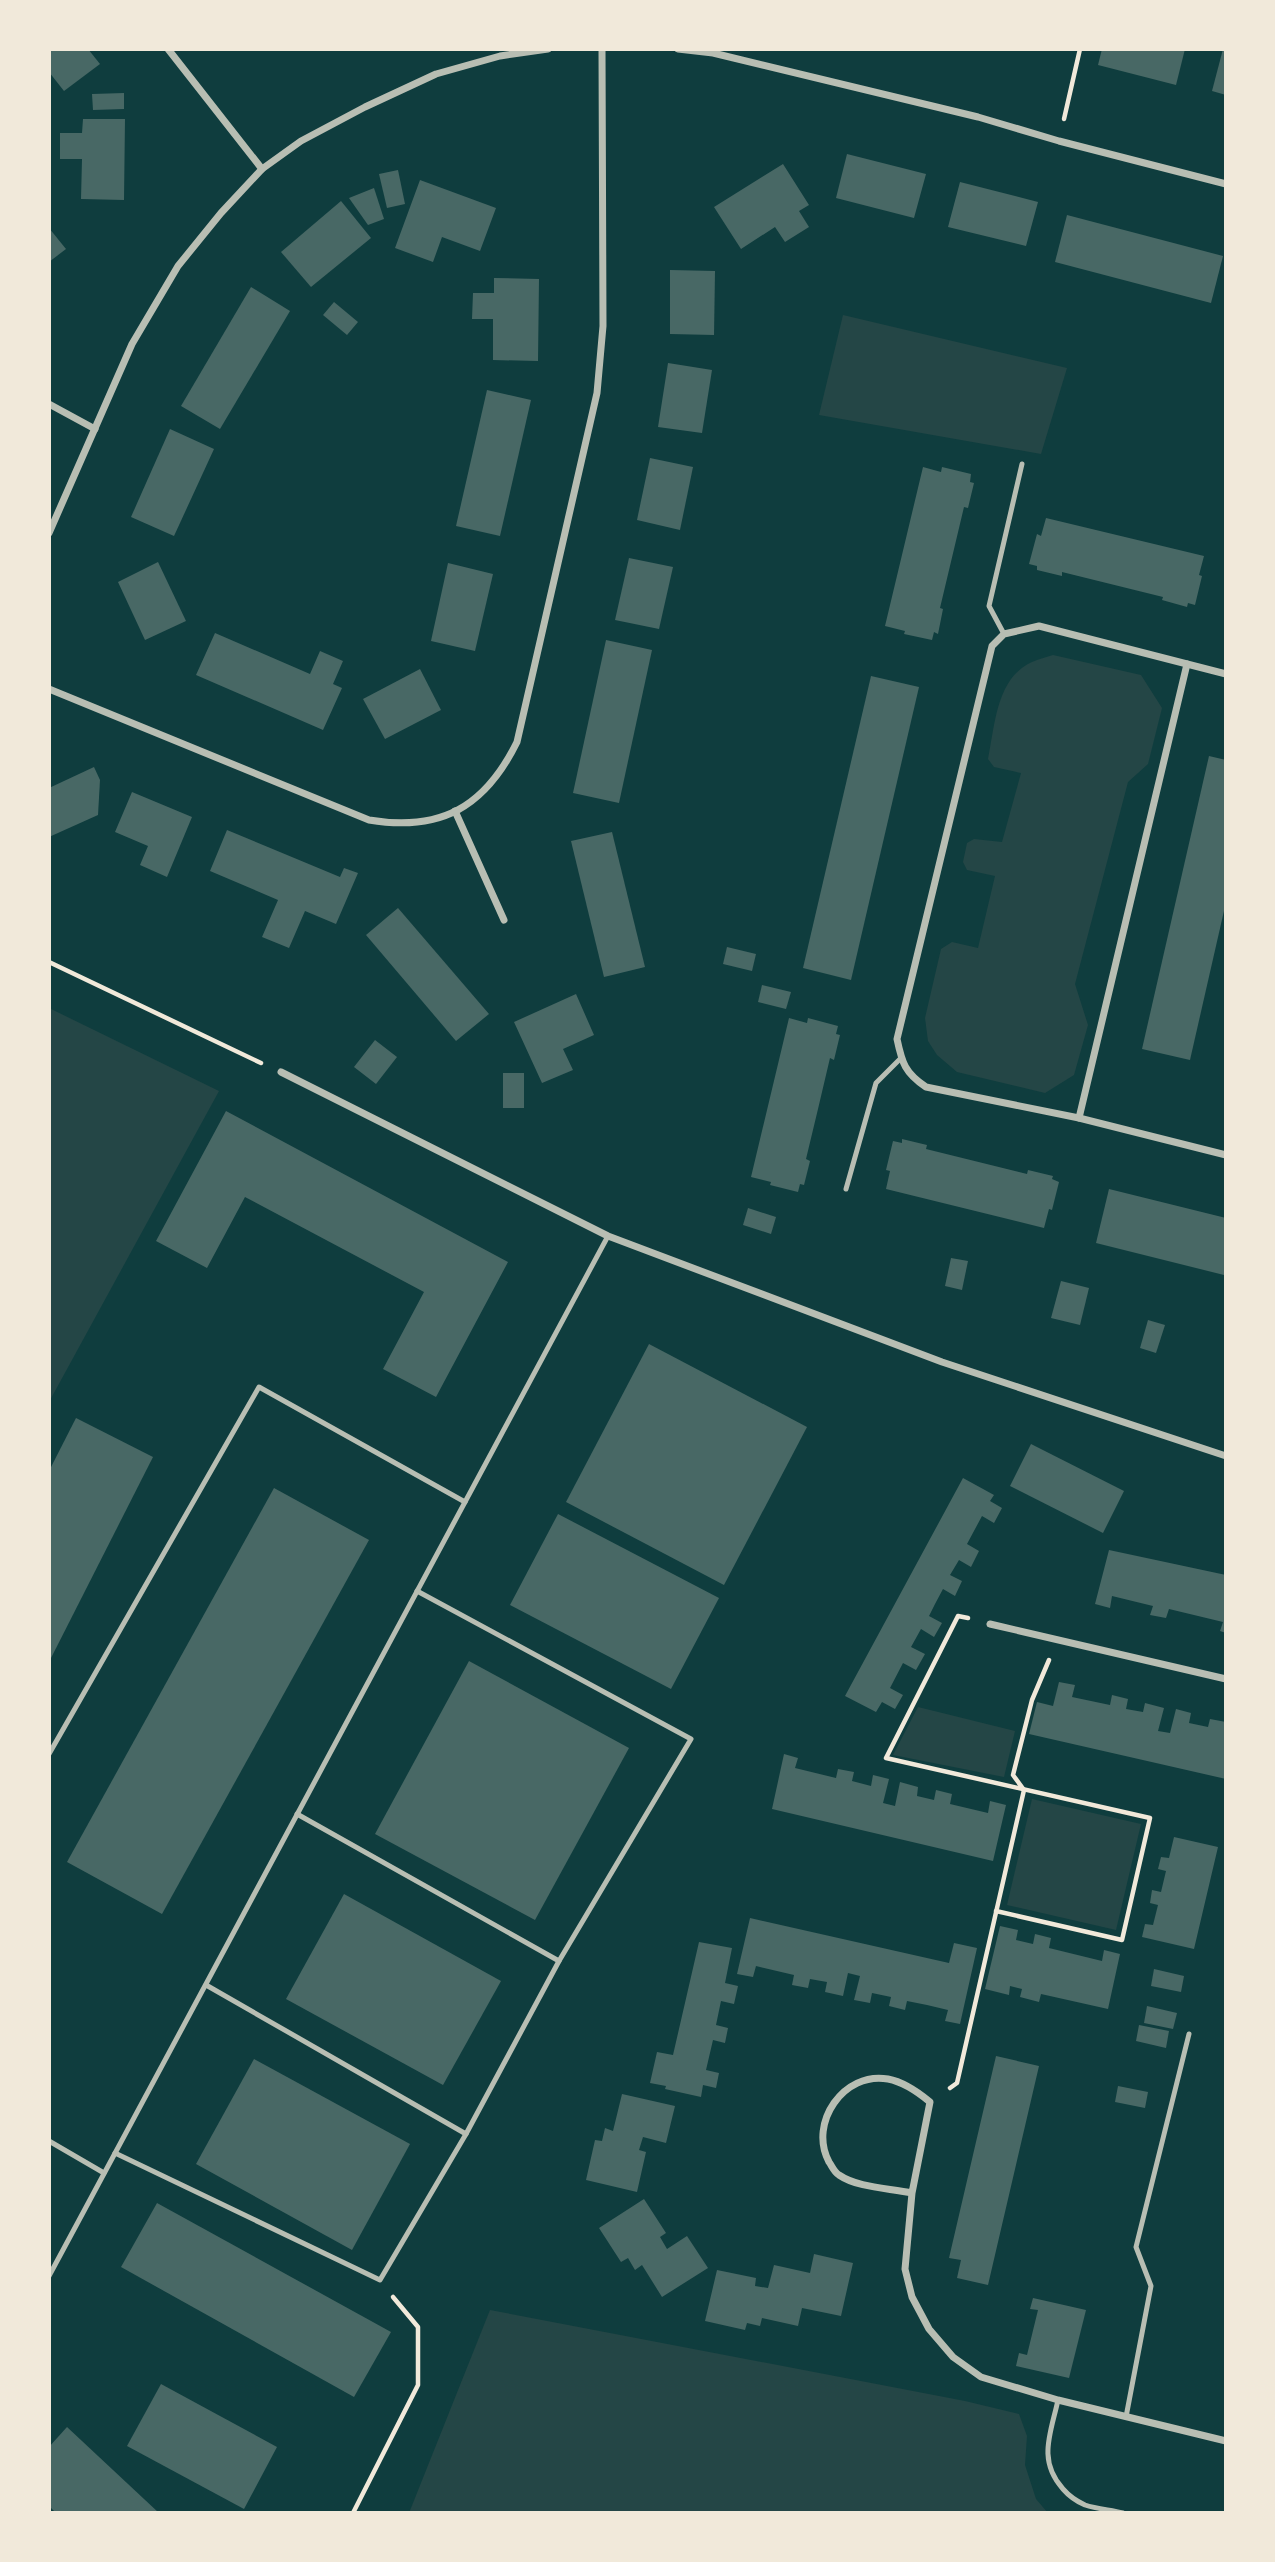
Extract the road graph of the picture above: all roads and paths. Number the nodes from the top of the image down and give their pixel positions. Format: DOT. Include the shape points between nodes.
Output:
graph roads {
  1 [pos="168,49"];
  2 [pos="548,49"];
  3 [pos="602,49"];
  4 [pos="678,49"];
  5 [pos="1080,49"];
  6 [pos="1059,141"];
  7 [pos="262,169"];
  8 [pos="1226,184"];
  9 [pos="49,404"];
  10 [pos="95,429"];
  11 [pos="1022,464"];
  12 [pos="49,533"];
  13 [pos="1004,634"];
  14 [pos="1187,664"];
  15 [pos="1226,674"];
  16 [pos="49,689"];
  17 [pos="455,811"];
  18 [pos="504,920"];
  19 [pos="49,962"];
  20 [pos="901,1058"];
  21 [pos="281,1072"];
  22 [pos="1079,1118"];
  23 [pos="1226,1155"];
  24 [pos="846,1189"];
  25 [pos="608,1236"];
  26 [pos="1226,1456"];
  27 [pos="465,1502"];
  28 [pos="417,1591"];
  29 [pos="990,1624"];
  30 [pos="1058,1640"];
  31 [pos="1226,1679"];
  32 [pos="49,1754"];
  33 [pos="1024,1790"];
  34 [pos="297,1814"];
  35 [pos="996,1911"];
  36 [pos="559,1961"];
  37 [pos="206,1985"];
  38 [pos="1189,2034"];
  39 [pos="930,2102"];
  40 [pos="466,2134"];
  41 [pos="49,2141"];
  42 [pos="115,2153"];
  43 [pos="104,2174"];
  44 [pos="912,2193"];
  45 [pos="49,2276"];
  46 [pos="380,2280"];
  47 [pos="1058,2400"];
  48 [pos="1126,2417"];
  49 [pos="1226,2441"];
  50 [pos="353,2513"];
  51 [pos="1123,2513"];
  1 -- 7 [label="street"];
  2 -- 7 [label="street" via="500,56 436,74 312,135"];
  3 -- 17 [label="street" via="603,326 597,393 517,742 493,783"];
  4 -- 6 [label="street" via="760,64"];
  5 -- 6 [label="path"];
  6 -- 8 [label="street"];
  7 -- 10 [label="street" via="178,266 132,344"];
  9 -- 10 [label="street"];
  10 -- 12 [label="street"];
  11 -- 13 [label="lane" via="989,606"];
  13 -- 14 [label="street" via="1040,626"];
  13 -- 20 [label="street" via="992,646 982,687 897,1039"];
  14 -- 15 [label="street"];
  14 -- 22 [label="street"];
  16 -- 17 [label="street" via="369,820 413,824"];
  17 -- 18 [label="street"];
  19 -- 21 [label="path"];
  20 -- 22 [label="street" via="911,1076 926,1087"];
  20 -- 24 [label="lane" via="876,1083"];
  21 -- 25 [label="street"];
  22 -- 23 [label="street"];
  25 -- 26 [label="street" via="942,1362"];
  25 -- 27 [label="lane"];
  27 -- 28 [label="lane"];
  27 -- 32 [label="lane" via="259,1387"];
  28 -- 34 [label="lane"];
  28 -- 36 [label="lane" via="691,1740"];
  29 -- 30 [label="street"];
  29 -- 33 [label="path" via="958,1616 886,1758"];
  30 -- 31 [label="street"];
  30 -- 33 [label="path" via="1032,1700 1013,1775"];
  33 -- 35 [label="path"];
  33 -- 35 [label="path" via="1150,1818 1122,1940"];
  34 -- 36 [label="lane"];
  34 -- 37 [label="lane"];
  35 -- 39 [label="path" via="957,2083"];
  36 -- 40 [label="lane"];
  37 -- 40 [label="lane"];
  37 -- 42 [label="lane"];
  38 -- 48 [label="lane" via="1136,2247 1152,2286"];
  39 -- 44 [label="street"];
  39 -- 44 [label="street" via="915,2090 887,2079 867,2080 834,2101 826,2117 823,2137 836,2174"];
  40 -- 46 [label="lane"];
  41 -- 43 [label="lane"];
  42 -- 43 [label="lane"];
  42 -- 46 [label="lane"];
  43 -- 45 [label="lane"];
  44 -- 47 [label="street" via="905,2269 912,2297 929,2329 953,2357 981,2376"];
  46 -- 50 [label="path" via="418,2327 418,2385"];
  47 -- 48 [label="street"];
  47 -- 51 [label="lane" via="1048,2446 1048,2466 1055,2480 1085,2505"];
  48 -- 49 [label="street"];
}
